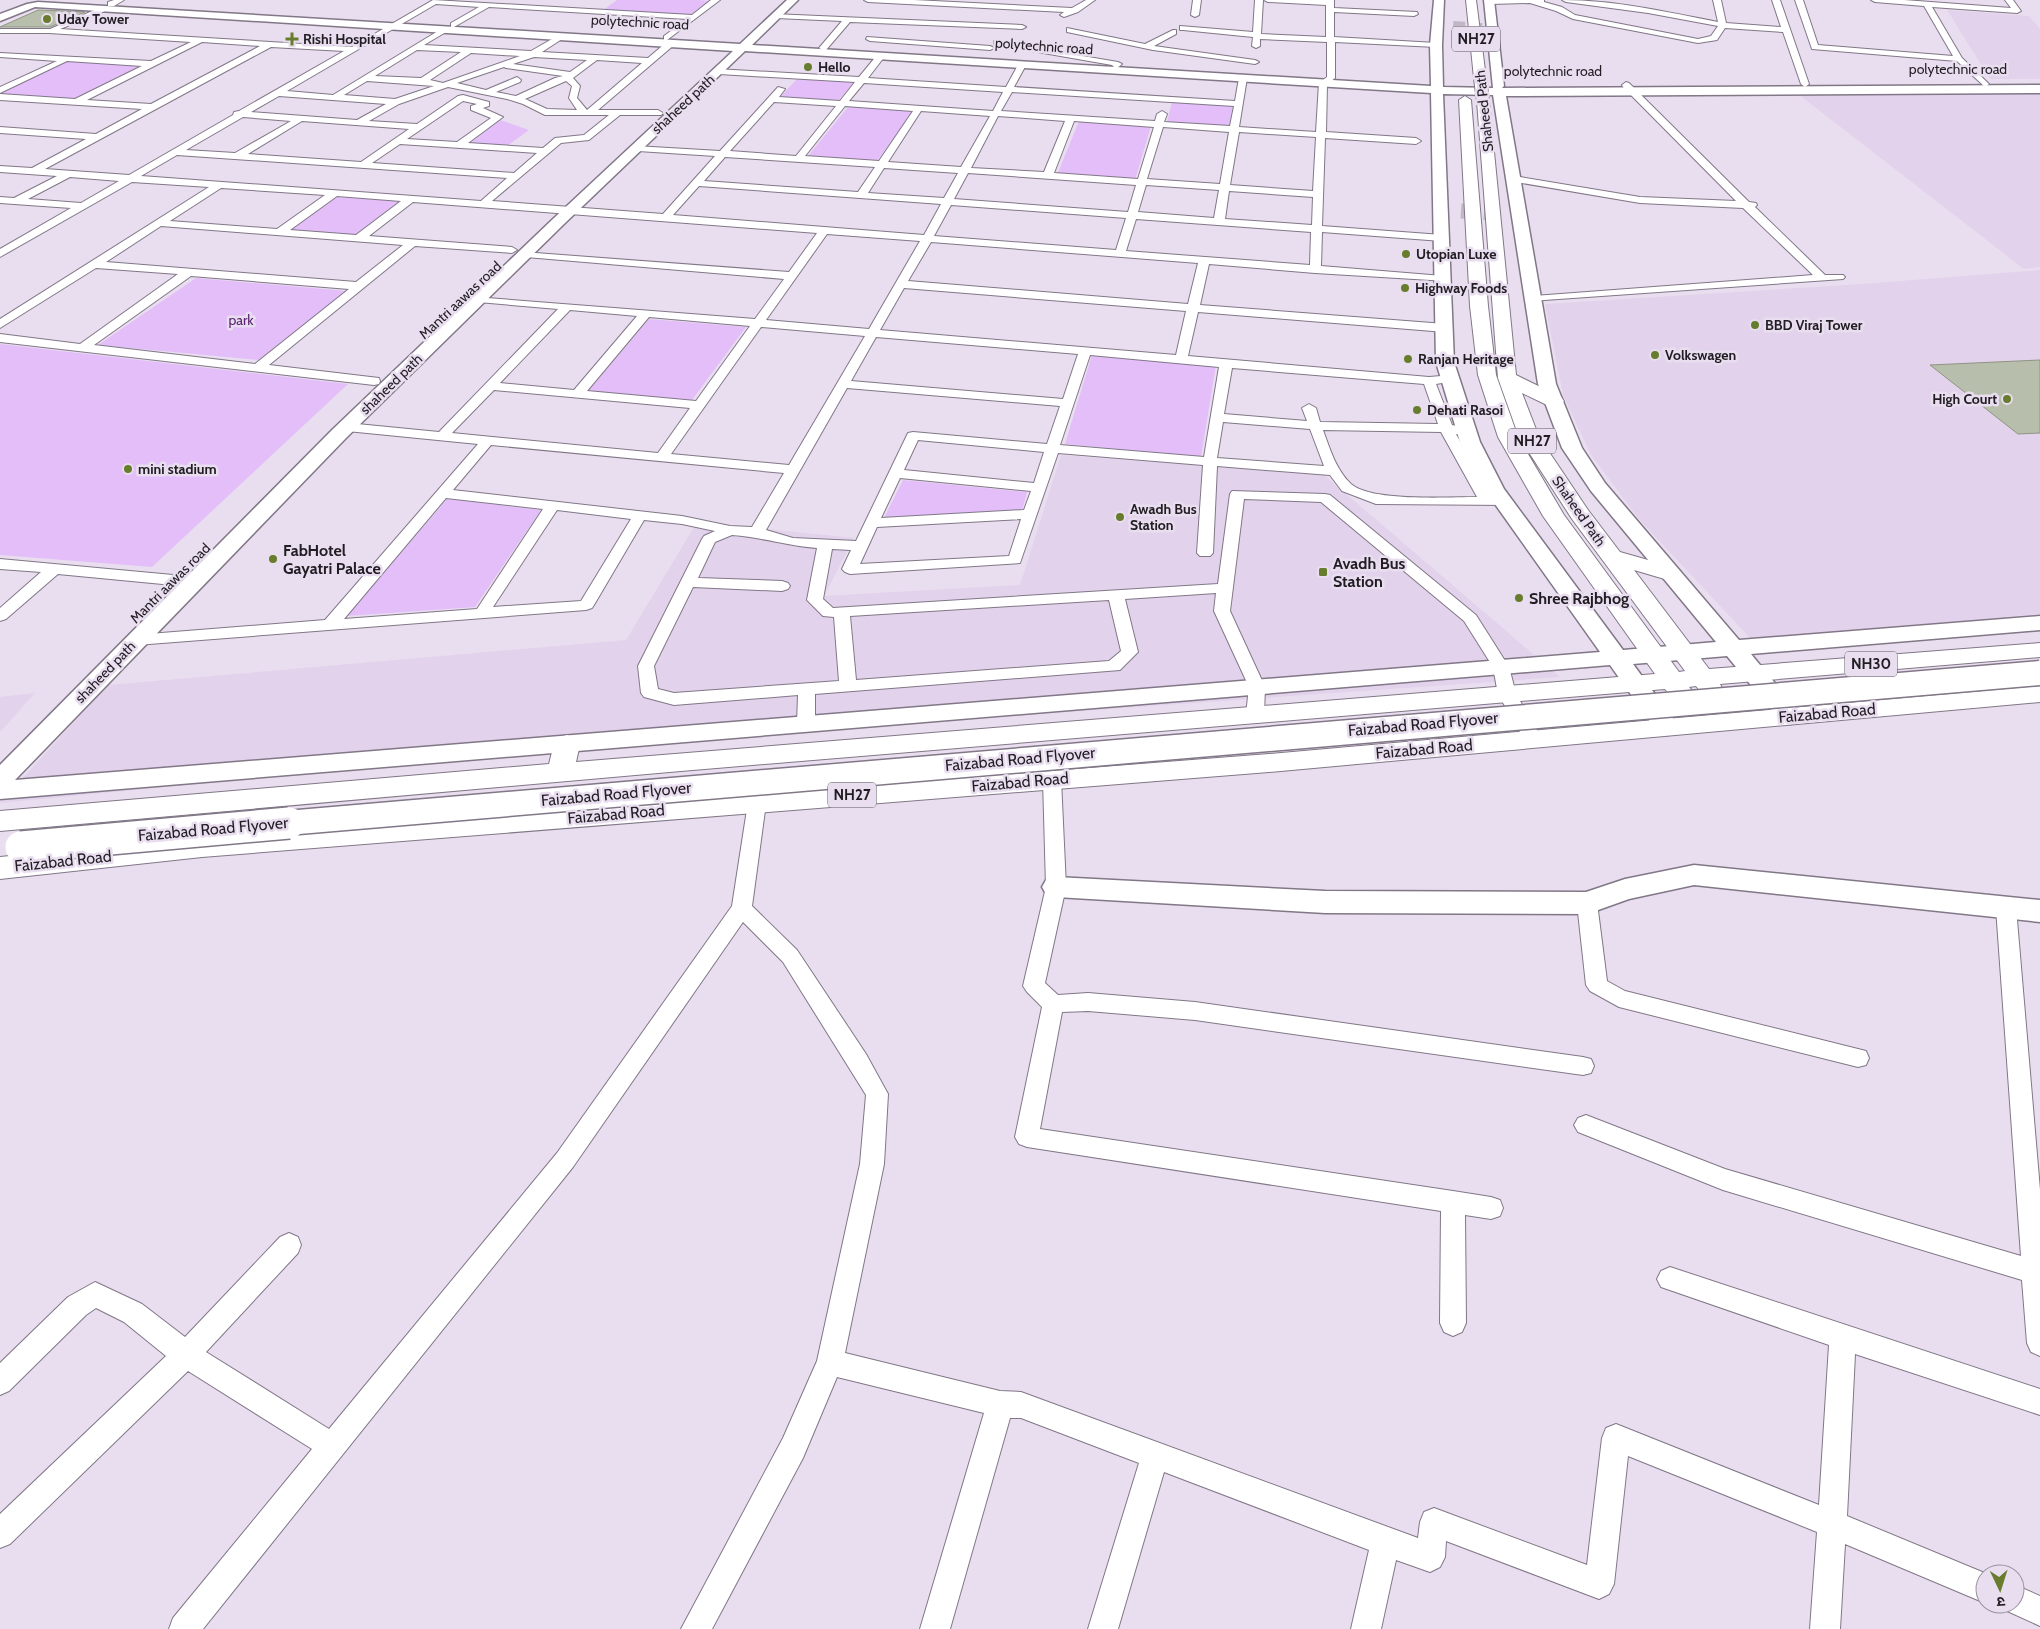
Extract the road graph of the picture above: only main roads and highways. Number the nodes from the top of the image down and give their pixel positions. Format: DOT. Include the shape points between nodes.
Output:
graph roads {
  1 [pos="1471,0"];
  2 [pos="1463,77"];
  3 [pos="1486,95"];
  4 [pos="1507,378"];
  5 [pos="1554,401"];
  6 [pos="1612,557"];
  7 [pos="1668,573"];
  8 [pos="2040,650"];
  9 [pos="2040,673"];
  10 [pos="1702,678"];
  11 [pos="1672,680"];
  12 [pos="2040,694"];
  13 [pos="1735,721"];
  14 [pos="1704,724"];
  15 [pos="567,744"];
  16 [pos="560,772"];
  17 [pos="0,821"];
  18 [pos="10,848"];
  19 [pos="0,868"];
  1 -- 3 [label="highway, Shaheed Path / NH27, bridge" via="1480,78"];
  2 -- 3 [label="highway, Shaheed Path / NH27"];
  3 -- 4 [label="highway, Shaheed Path / NH27"];
  3 -- 11 [label="highway, Shaheed Path / NH27" via="1479,306 1487,375 1508,437 1554,516"];
  4 -- 5 [label="highway"];
  4 -- 6 [label="highway, Shaheed Path / NH27" via="1529,437"];
  6 -- 7 [label="highway"];
  6 -- 10 [label="highway, Shaheed Path / NH27"];
  8 -- 10 [label="highway, NH30"];
  9 -- 18 [label="highway, Faizabad Road Flyover, bridge"];
  10 -- 11 [label="highway"];
  10 -- 13 [label="highway, Shaheed Path / NH27"];
  11 -- 14 [label="highway, Shaheed Path / NH27"];
  11 -- 16 [label="highway"];
  12 -- 13 [label="highway, Faizabad Road"];
  13 -- 14 [label="highway, Faizabad Road"];
  14 -- 19 [label="highway, Faizabad Road / NH27" via="1052,780 212,846"];
  15 -- 16 [label="highway"];
  16 -- 17 [label="highway"];
}
